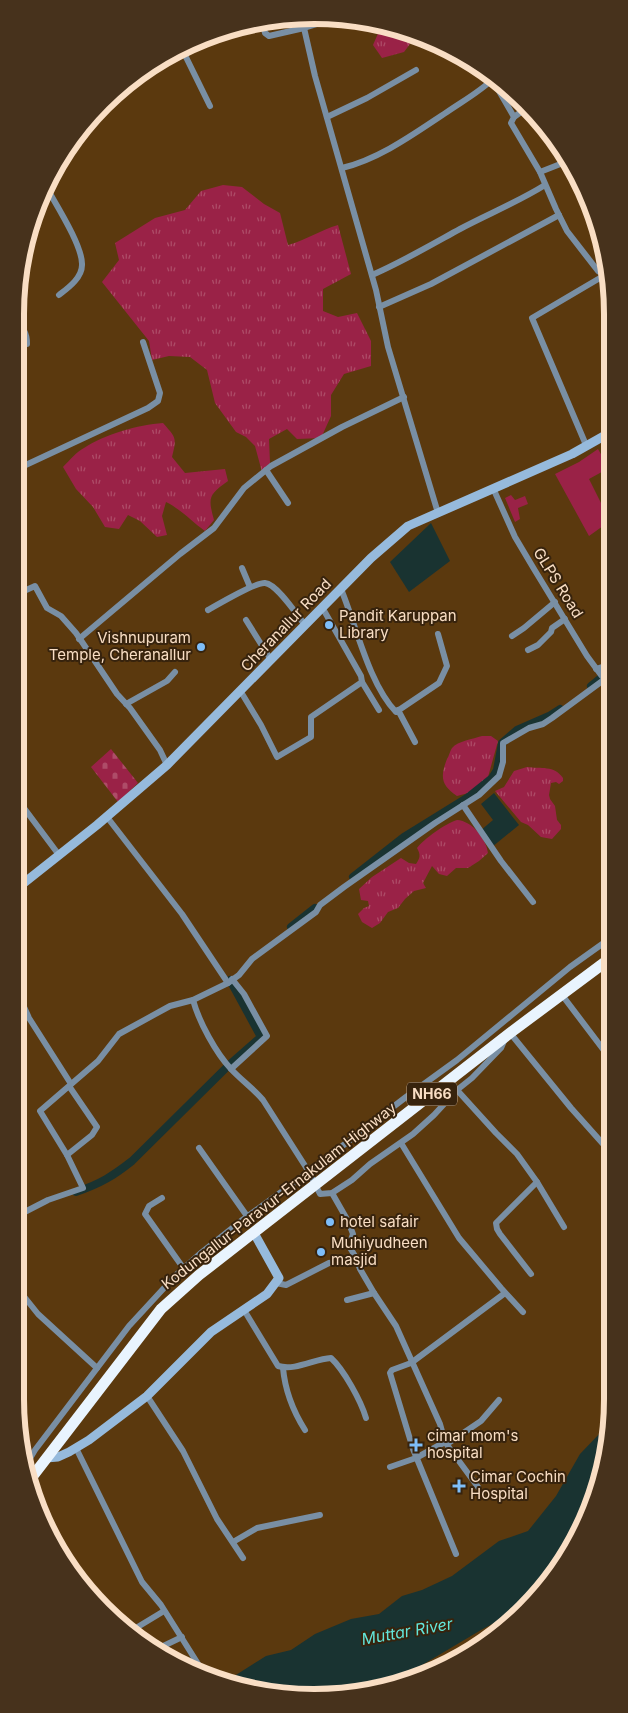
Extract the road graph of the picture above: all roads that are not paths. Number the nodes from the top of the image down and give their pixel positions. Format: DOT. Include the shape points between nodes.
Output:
graph roads {
  1 [pos="317,24"];
  2 [pos="264,28"];
  3 [pos="304,28"];
  4 [pos="185,54"];
  5 [pos="416,70"];
  6 [pos="488,82"];
  7 [pos="500,92"];
  8 [pos="210,106"];
  9 [pos="521,112"];
  10 [pos="327,117"];
  11 [pos="514,117"];
  12 [pos="562,164"];
  13 [pos="342,168"];
  14 [pos="540,172"];
  15 [pos="545,185"];
  16 [pos="50,194"];
  17 [pos="559,215"];
  18 [pos="602,273"];
  19 [pos="372,275"];
  20 [pos="602,280"];
  21 [pos="59,295"];
  22 [pos="379,307"];
  23 [pos="24,328"];
  24 [pos="143,342"];
  25 [pos="27,344"];
  26 [pos="404,397"];
  27 [pos="604,436"];
  28 [pos="586,445"];
  29 [pos="24,466"];
  30 [pos="266,470"];
  31 [pos="493,488"];
  32 [pos="288,503"];
  33 [pos="438,513"];
  34 [pos="242,568"];
  35 [pos="250,588"];
  36 [pos="341,589"];
  37 [pos="24,591"];
  38 [pos="555,602"];
  39 [pos="322,607"];
  40 [pos="208,610"];
  41 [pos="566,619"];
  42 [pos="246,620"];
  43 [pos="305,625"];
  44 [pos="438,634"];
  45 [pos="512,636"];
  46 [pos="80,639"];
  47 [pos="528,650"];
  48 [pos="271,660"];
  49 [pos="604,666"];
  50 [pos="596,669"];
  51 [pos="175,672"];
  52 [pos="603,678"];
  53 [pos="362,682"];
  54 [pos="241,692"];
  55 [pos="126,704"];
  56 [pos="378,710"];
  57 [pos="398,710"];
  58 [pos="415,742"];
  59 [pos="167,765"];
  60 [pos="463,806"];
  61 [pos="24,808"];
  62 [pos="107,817"];
  63 [pos="59,855"];
  64 [pos="24,883"];
  65 [pos="533,902"];
  66 [pos="604,943"];
  67 [pos="604,963"];
  68 [pos="230,981"];
  69 [pos="562,995"];
  70 [pos="193,1000"];
  71 [pos="24,1007"];
  72 [pos="508,1035"];
  73 [pos="604,1050"];
  74 [pos="230,1067"];
  75 [pos="70,1085"];
  76 [pos="457,1090"];
  77 [pos="400,1143"];
  78 [pos="604,1145"];
  79 [pos="199,1148"];
  80 [pos="67,1155"];
  81 [pos="309,1172"];
  82 [pos="537,1182"];
  83 [pos="315,1185"];
  84 [pos="332,1193"];
  85 [pos="162,1198"];
  86 [pos="24,1213"];
  87 [pos="247,1216"];
  88 [pos="564,1227"];
  89 [pos="254,1232"];
  90 [pos="349,1246"];
  91 [pos="340,1251"];
  92 [pos="329,1262"];
  93 [pos="184,1268"];
  94 [pos="531,1274"];
  95 [pos="276,1283"];
  96 [pos="374,1293"];
  97 [pos="505,1293"];
  98 [pos="24,1296"];
  99 [pos="347,1300"];
  100 [pos="244,1310"];
  101 [pos="523,1312"];
  102 [pos="411,1363"];
  103 [pos="97,1368"];
  104 [pos="283,1368"];
  105 [pos="146,1396"];
  106 [pos="499,1400"];
  107 [pos="366,1418"];
  108 [pos="305,1430"];
  109 [pos="446,1443"];
  110 [pos="76,1448"];
  111 [pos="46,1458"];
  112 [pos="416,1458"];
  113 [pos="30,1459"];
  114 [pos="390,1468"];
  115 [pos="34,1474"];
  116 [pos="478,1487"];
  117 [pos="320,1515"];
  118 [pos="233,1542"];
  119 [pos="456,1554"];
  120 [pos="243,1558"];
  121 [pos="164,1611"];
  122 [pos="136,1628"];
  123 [pos="182,1637"];
  124 [pos="163,1646"];
  125 [pos="199,1665"];
  1 -- 3 [label="street"];
  2 -- 3 [label="street" via="269,36"];
  3 -- 10 [label="street"];
  4 -- 8 [label="street"];
  5 -- 10 [label="street"];
  6 -- 13 [label="street" via="431,124 392,147"];
  7 -- 11 [label="street"];
  9 -- 11 [label="street"];
  10 -- 13 [label="street"];
  11 -- 14 [label="street" via="511,123"];
  12 -- 14 [label="street"];
  13 -- 19 [label="street"];
  14 -- 15 [label="street"];
  15 -- 17 [label="street"];
  15 -- 19 [label="street"];
  16 -- 21 [label="street" via="76,241 82,265 78,278"];
  17 -- 18 [label="street" via="567,231"];
  17 -- 22 [label="street" via="431,284"];
  19 -- 22 [label="street"];
  20 -- 28 [label="street" via="532,318"];
  22 -- 26 [label="street"];
  23 -- 25 [label="street"];
  24 -- 29 [label="street" via="160,393 158,401"];
  26 -- 30 [label="street" via="342,426"];
  26 -- 33 [label="street"];
  27 -- 28 [label="main road, Cheranallur Road"];
  28 -- 31 [label="main road, Cheranallur Road"];
  30 -- 32 [label="street"];
  30 -- 46 [label="street" via="244,488 214,528"];
  31 -- 33 [label="main road, Cheranallur Road"];
  31 -- 38 [label="street, GLPS Road" via="516,538"];
  33 -- 36 [label="main road, Cheranallur Road" via="408,526"];
  34 -- 35 [label="street"];
  35 -- 40 [label="street"];
  35 -- 43 [label="street" via="264,582 270,585"];
  36 -- 39 [label="main road, Cheranallur Road"];
  36 -- 57 [label="street" via="367,661 389,704 396,712"];
  37 -- 46 [label="street" via="35,586 47,608 61,616"];
  38 -- 41 [label="street, GLPS Road"];
  38 -- 45 [label="street"];
  39 -- 43 [label="main road, Cheranallur Road"];
  39 -- 53 [label="street"];
  41 -- 47 [label="street"];
  41 -- 50 [label="street, GLPS Road"];
  42 -- 48 [label="street"];
  43 -- 48 [label="main road, Cheranallur Road"];
  44 -- 57 [label="street" via="447,666 439,683"];
  46 -- 55 [label="street"];
  48 -- 54 [label="main road, Cheranallur Road"];
  49 -- 50 [label="street"];
  50 -- 52 [label="street, GLPS Road"];
  51 -- 55 [label="street" via="167,681"];
  52 -- 60 [label="street" via="543,724 528,728 504,743 499,776"];
  53 -- 54 [label="street" via="316,712 311,717 310,737 277,757"];
  53 -- 56 [label="street"];
  54 -- 59 [label="main road, Cheranallur Road"];
  55 -- 59 [label="street" via="160,750"];
  57 -- 58 [label="street"];
  59 -- 62 [label="main road, Cheranallur Road"];
  60 -- 65 [label="street"];
  60 -- 68 [label="street" via="320,905 316,912 252,959"];
  61 -- 63 [label="street"];
  62 -- 63 [label="main road, Cheranallur Road"];
  62 -- 68 [label="street"];
  63 -- 64 [label="main road, Cheranallur Road"];
  66 -- 81 [label="street"];
  67 -- 69 [label="highway, Kodungallur-Paravur-Ernakulam Highway / NH66"];
  68 -- 70 [label="street"];
  68 -- 74 [label="street" via="244,994 267,1036"];
  69 -- 72 [label="highway, Kodungallur-Paravur-Ernakulam Highway / NH66"];
  69 -- 73 [label="street"];
  70 -- 74 [label="street" via="211,1039"];
  70 -- 75 [label="street" via="170,1006 119,1034 98,1061"];
  71 -- 75 [label="street"];
  72 -- 76 [label="street" via="501,1048"];
  72 -- 78 [label="street"];
  72 -- 83 [label="highway, Kodungallur-Paravur-Ernakulam Highway / NH66"];
  74 -- 81 [label="street" via="263,1100"];
  75 -- 80 [label="street" via="40,1111"];
  75 -- 80 [label="street" via="97,1127"];
  76 -- 77 [label="street" via="434,1115"];
  76 -- 82 [label="street" via="517,1154"];
  77 -- 84 [label="street"];
  77 -- 97 [label="street" via="459,1238"];
  79 -- 87 [label="street"];
  80 -- 86 [label="street" via="83,1188 48,1200"];
  81 -- 83 [label="street"];
  81 -- 87 [label="street"];
  82 -- 88 [label="street"];
  82 -- 94 [label="street" via="496,1224 497,1230"];
  83 -- 84 [label="street" via="320,1194"];
  83 -- 89 [label="highway, Kodungallur-Paravur-Ernakulam Highway / NH66"];
  84 -- 90 [label="street" via="353,1234"];
  85 -- 93 [label="street" via="147,1208 145,1214"];
  87 -- 93 [label="street"];
  89 -- 95 [label="main road" via="277,1272 279,1278"];
  89 -- 111 [label="highway, Kodungallur-Paravur-Ernakulam Highway / NH66" via="161,1309"];
  90 -- 91 [label="street"];
  90 -- 96 [label="street"];
  92 -- 95 [label="street" via="286,1285"];
  93 -- 103 [label="street" via="129,1326"];
  95 -- 100 [label="main road" via="267,1294"];
  96 -- 99 [label="street"];
  96 -- 102 [label="street" via="396,1326"];
  97 -- 101 [label="street"];
  97 -- 102 [label="street"];
  98 -- 103 [label="street" via="38,1314"];
  100 -- 104 [label="street" via="274,1362"];
  100 -- 105 [label="main road" via="210,1332"];
  102 -- 109 [label="street"];
  102 -- 112 [label="street" via="392,1370 390,1376"];
  103 -- 113 [label="street"];
  104 -- 107 [label="street" via="331,1358 349,1382"];
  104 -- 108 [label="street" via="292,1406"];
  105 -- 110 [label="main road"];
  105 -- 118 [label="street" via="183,1452 217,1519"];
  106 -- 109 [label="street" via="481,1421"];
  109 -- 112 [label="street"];
  109 -- 116 [label="street"];
  110 -- 111 [label="main road" via="58,1457"];
  110 -- 121 [label="street" via="142,1582"];
  111 -- 115 [label="highway, Kodungallur-Paravur-Ernakulam Highway / NH66"];
  112 -- 114 [label="street"];
  112 -- 119 [label="street"];
  117 -- 118 [label="street" via="257,1528"];
  118 -- 120 [label="street"];
  121 -- 122 [label="street"];
  121 -- 123 [label="street"];
  123 -- 124 [label="street"];
  123 -- 125 [label="street"];
}
